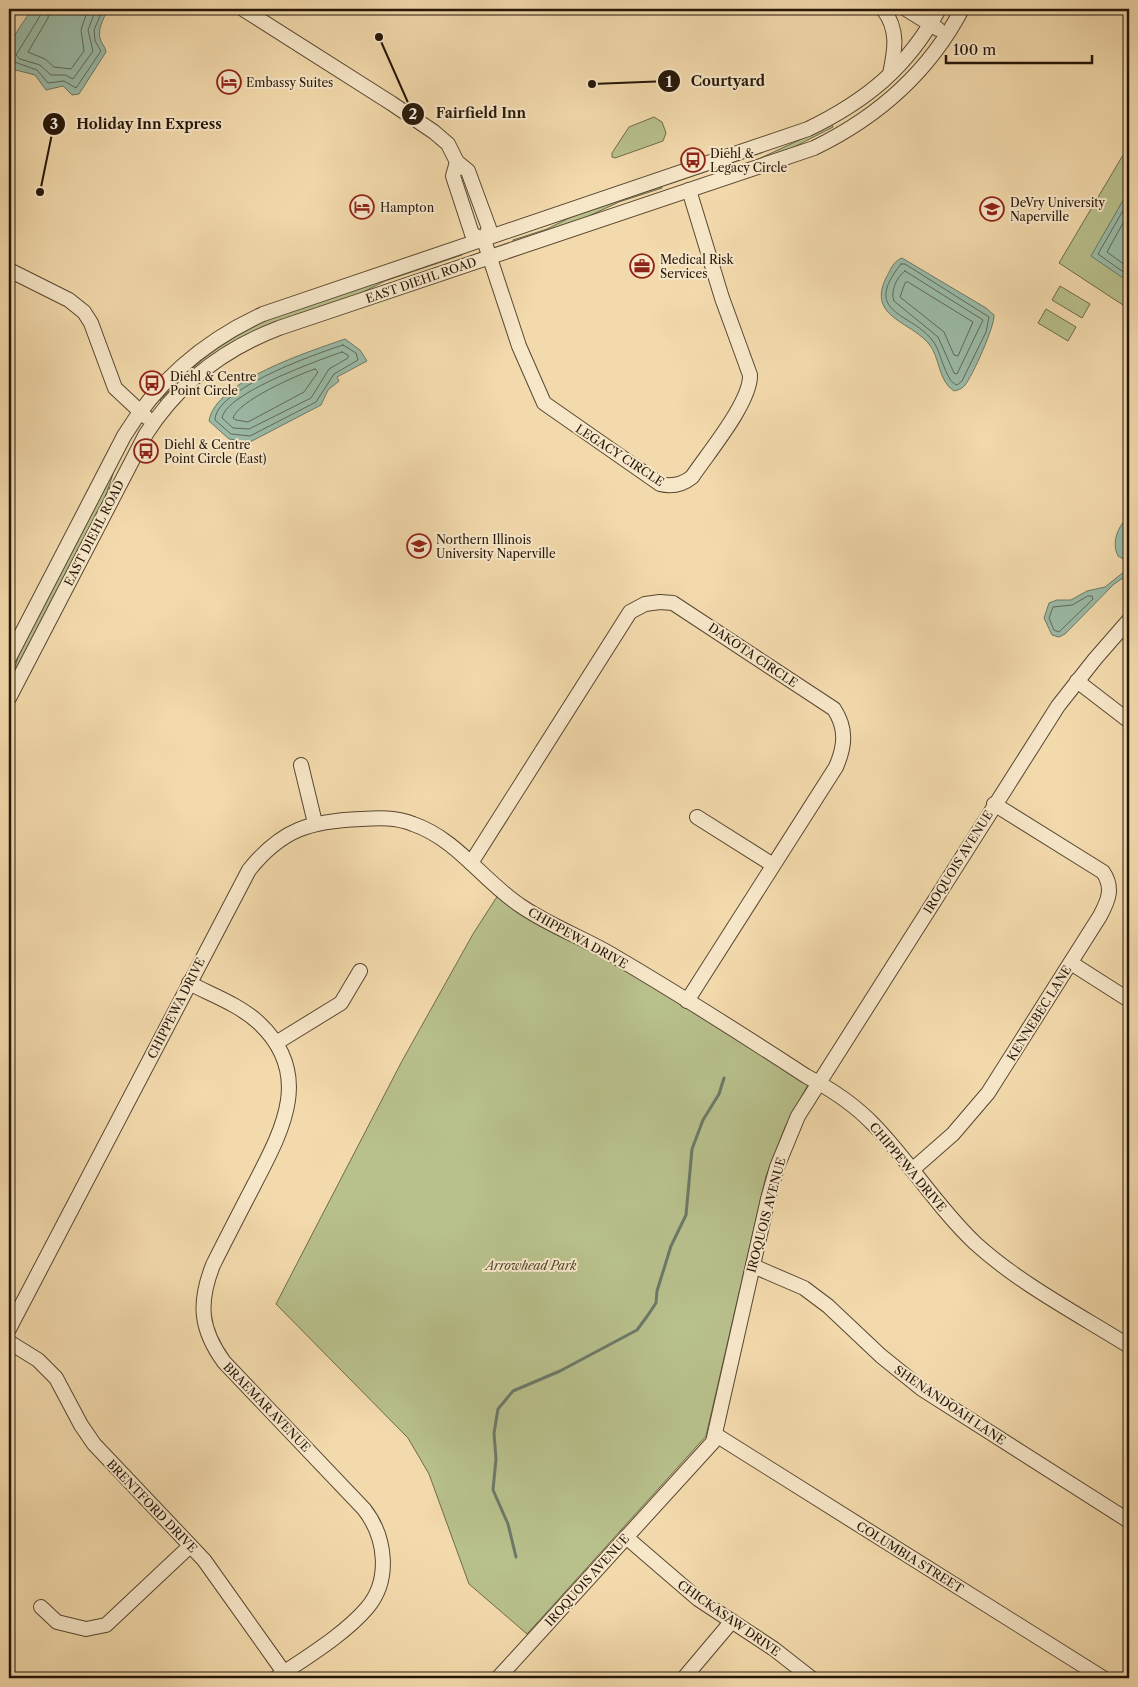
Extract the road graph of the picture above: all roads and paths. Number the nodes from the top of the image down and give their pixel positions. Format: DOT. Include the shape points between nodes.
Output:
graph roads {
  1 [pos="243,9"];
  2 [pos="883,9"];
  3 [pos="906,9"];
  4 [pos="940,9"];
  5 [pos="959,14"];
  6 [pos="931,24"];
  7 [pos="947,35"];
  8 [pos="889,76"];
  9 [pos="689,190"];
  10 [pos="484,240"];
  11 [pos="489,257"];
  12 [pos="9,270"];
  13 [pos="139,411"];
  14 [pos="153,422"];
  15 [pos="1129,620"];
  16 [pos="9,658"];
  17 [pos="1077,681"];
  18 [pos="9,698"];
  19 [pos="1129,721"];
  20 [pos="301,765"];
  21 [pos="994,804"];
  22 [pos="697,817"];
  23 [pos="315,823"];
  24 [pos="471,862"];
  25 [pos="773,864"];
  26 [pos="1071,963"];
  27 [pos="360,971"];
  28 [pos="189,984"];
  29 [pos="1129,1000"];
  30 [pos="687,1001"];
  31 [pos="276,1043"];
  32 [pos="818,1083"];
  33 [pos="912,1170"];
  34 [pos="753,1266"];
  35 [pos="9,1330"];
  36 [pos="9,1342"];
  37 [pos="1129,1346"];
  38 [pos="716,1435"];
  39 [pos="1129,1520"];
  40 [pos="626,1537"];
  41 [pos="190,1546"];
  42 [pos="41,1606"];
  43 [pos="732,1621"];
  44 [pos="283,1676"];
  45 [pos="498,1678"];
  46 [pos="684,1678"];
  47 [pos="811,1678"];
  48 [pos="1103,1678"];
  1 -- 10 [label="street" via="448,144 457,162 453,176 472,234"];
  2 -- 8 [label="street" via="895,36"];
  3 -- 6 [label="street"];
  4 -- 5 [label="street"];
  4 -- 6 [label="street, EAST DIEHL ROAD"];
  5 -- 7 [label="street, EAST DIEHL ROAD"];
  6 -- 7 [label="street"];
  6 -- 8 [label="street, EAST DIEHL ROAD"];
  7 -- 9 [label="street, EAST DIEHL ROAD" via="910,82 853,128 814,148"];
  8 -- 10 [label="street, EAST DIEHL ROAD" via="850,107 808,130"];
  9 -- 11 [label="street, EAST DIEHL ROAD"];
  9 -- 11 [label="street, LEGACY CIRCLE" via="750,383 744,400 692,477 678,485 660,484 544,403 519,346"];
  10 -- 11 [label="street, LEGACY CIRCLE"];
  10 -- 13 [label="street, EAST DIEHL ROAD" via="249,320 188,358"];
  11 -- 14 [label="street, EAST DIEHL ROAD" via="279,328 240,345 183,387"];
  12 -- 13 [label="street" via="69,300 84,312 115,388"];
  13 -- 14 [label="street"];
  13 -- 16 [label="street, EAST DIEHL ROAD"];
  14 -- 18 [label="street, EAST DIEHL ROAD"];
  15 -- 17 [label="street, IROQUOIS AVENUE"];
  17 -- 19 [label="street"];
  17 -- 21 [label="street, IROQUOIS AVENUE"];
  20 -- 23 [label="street"];
  21 -- 26 [label="street, KENNEBEC LANE" via="1103,872 1110,886 1107,904"];
  21 -- 32 [label="street, IROQUOIS AVENUE"];
  22 -- 25 [label="street"];
  23 -- 24 [label="street, CHIPPEWA DRIVE" via="383,818 413,823 442,839"];
  23 -- 28 [label="street, CHIPPEWA DRIVE" via="279,840 249,870"];
  24 -- 25 [label="street, DAKOTA CIRCLE" via="630,612 645,604 666,602 682,608 794,682 834,709 840,717 844,739 836,767"];
  24 -- 30 [label="street, CHIPPEWA DRIVE" via="520,905 561,930 613,955"];
  25 -- 30 [label="street, DAKOTA CIRCLE"];
  26 -- 29 [label="street"];
  26 -- 33 [label="street, KENNEBEC LANE" via="988,1093 954,1134"];
  27 -- 31 [label="street" via="341,1003"];
  28 -- 31 [label="street, BRAEMAR AVENUE" via="246,1013"];
  28 -- 35 [label="street, CHIPPEWA DRIVE"];
  30 -- 32 [label="street, CHIPPEWA DRIVE"];
  31 -- 44 [label="street, BRAEMAR AVENUE" via="287,1075 287,1114 213,1265 203,1295 205,1325 214,1349 224,1362 368,1514 380,1537 383,1562 377,1592 368,1607 356,1620"];
  32 -- 33 [label="street, CHIPPEWA DRIVE" via="834,1091 872,1123"];
  32 -- 34 [label="street, IROQUOIS AVENUE" via="798,1116 777,1167"];
  33 -- 37 [label="street, CHIPPEWA DRIVE" via="981,1247"];
  34 -- 38 [label="street, IROQUOIS AVENUE"];
  34 -- 39 [label="street, SHENANDOAH LANE" via="817,1296 922,1389"];
  36 -- 41 [label="street, BRENTFORD DRIVE" via="47,1368 94,1444"];
  38 -- 40 [label="street, IROQUOIS AVENUE"];
  38 -- 48 [label="street, COLUMBIA STREET"];
  40 -- 43 [label="street, CHICKASAW DRIVE" via="673,1579"];
  40 -- 45 [label="street, IROQUOIS AVENUE"];
  41 -- 42 [label="street" via="106,1625 86,1628 57,1622"];
  41 -- 44 [label="street, BRENTFORD DRIVE" via="219,1580"];
  43 -- 46 [label="street"];
  43 -- 47 [label="street, CHICKASAW DRIVE"];
}
